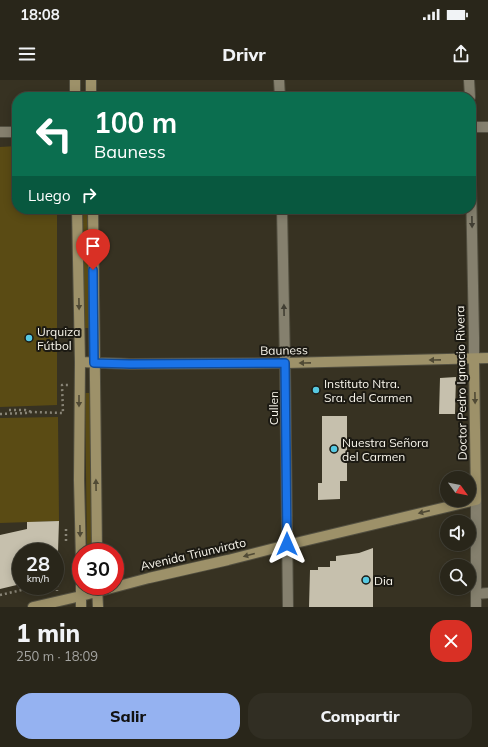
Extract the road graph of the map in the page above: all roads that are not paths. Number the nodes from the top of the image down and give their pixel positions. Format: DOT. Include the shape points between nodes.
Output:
graph roads {
  1 [pos="75,80"];
  2 [pos="91,80"];
  3 [pos="279,80"];
  4 [pos="469,80"];
  5 [pos="75,92"];
  6 [pos="91,92"];
  7 [pos="280,92"];
  8 [pos="470,92"];
  9 [pos="476,127"];
  10 [pos="488,127"];
  11 [pos="0,132"];
  12 [pos="12,132"];
  13 [pos="77,214"];
  14 [pos="93,214"];
  15 [pos="282,214"];
  16 [pos="472,214"];
  17 [pos="474,358"];
  18 [pos="488,358"];
  19 [pos="80,362"];
  20 [pos="94,363"];
  21 [pos="285,363"];
  22 [pos="476,471"];
  23 [pos="446,507"];
  24 [pos="476,507"];
  25 [pos="81,543"];
  26 [pos="97,543"];
  27 [pos="287,544"];
  28 [pos="476,559"];
  29 [pos="124,583"];
  30 [pos="488,593"];
  31 [pos="72,594"];
  32 [pos="476,594"];
  33 [pos="81,595"];
  34 [pos="97,595"];
  35 [pos="476,595"];
  36 [pos="34,607"];
  37 [pos="81,607"];
  38 [pos="98,607"];
  39 [pos="288,607"];
  40 [pos="476,607"];
  1 -- 5 [label="street"];
  2 -- 6 [label="street"];
  3 -- 7 [label="street"];
  4 -- 8 [label="street"];
  9 -- 10 [label="street"];
  11 -- 12 [label="street"];
  13 -- 19 [label="street, one-way"];
  14 -- 20 [label="street"];
  21 -- 15 [label="street, Cullen, one-way"];
  16 -- 17 [label="street, Doctor Pedro Ignacio Rivera, one-way"];
  17 -- 18 [label="street, Bauness"];
  17 -- 21 [label="street, Bauness, one-way"];
  17 -- 22 [label="street, Doctor Pedro Ignacio Rivera, one-way"];
  19 -- 20 [label="street, Bauness"];
  19 -- 25 [label="street, one-way"];
  20 -- 21 [label="street, Bauness"];
  26 -- 20 [label="street, one-way"];
  21 -- 27 [label="street, Cullen"];
  23 -- 27 [label="street, Avenida Triunvirato, one-way"];
  24 -- 28 [label="street, Doctor Pedro Ignacio Rivera"];
  27 -- 29 [label="street, Avenida Triunvirato, one-way" via="221,562"];
  27 -- 39 [label="street, Cullen"];
  30 -- 32 [label="street"];
  31 -- 36 [label="street, Avenida Triunvirato"];
  33 -- 37 [label="street"];
  34 -- 38 [label="street"];
  35 -- 40 [label="street, Doctor Pedro Ignacio Rivera"];
}
